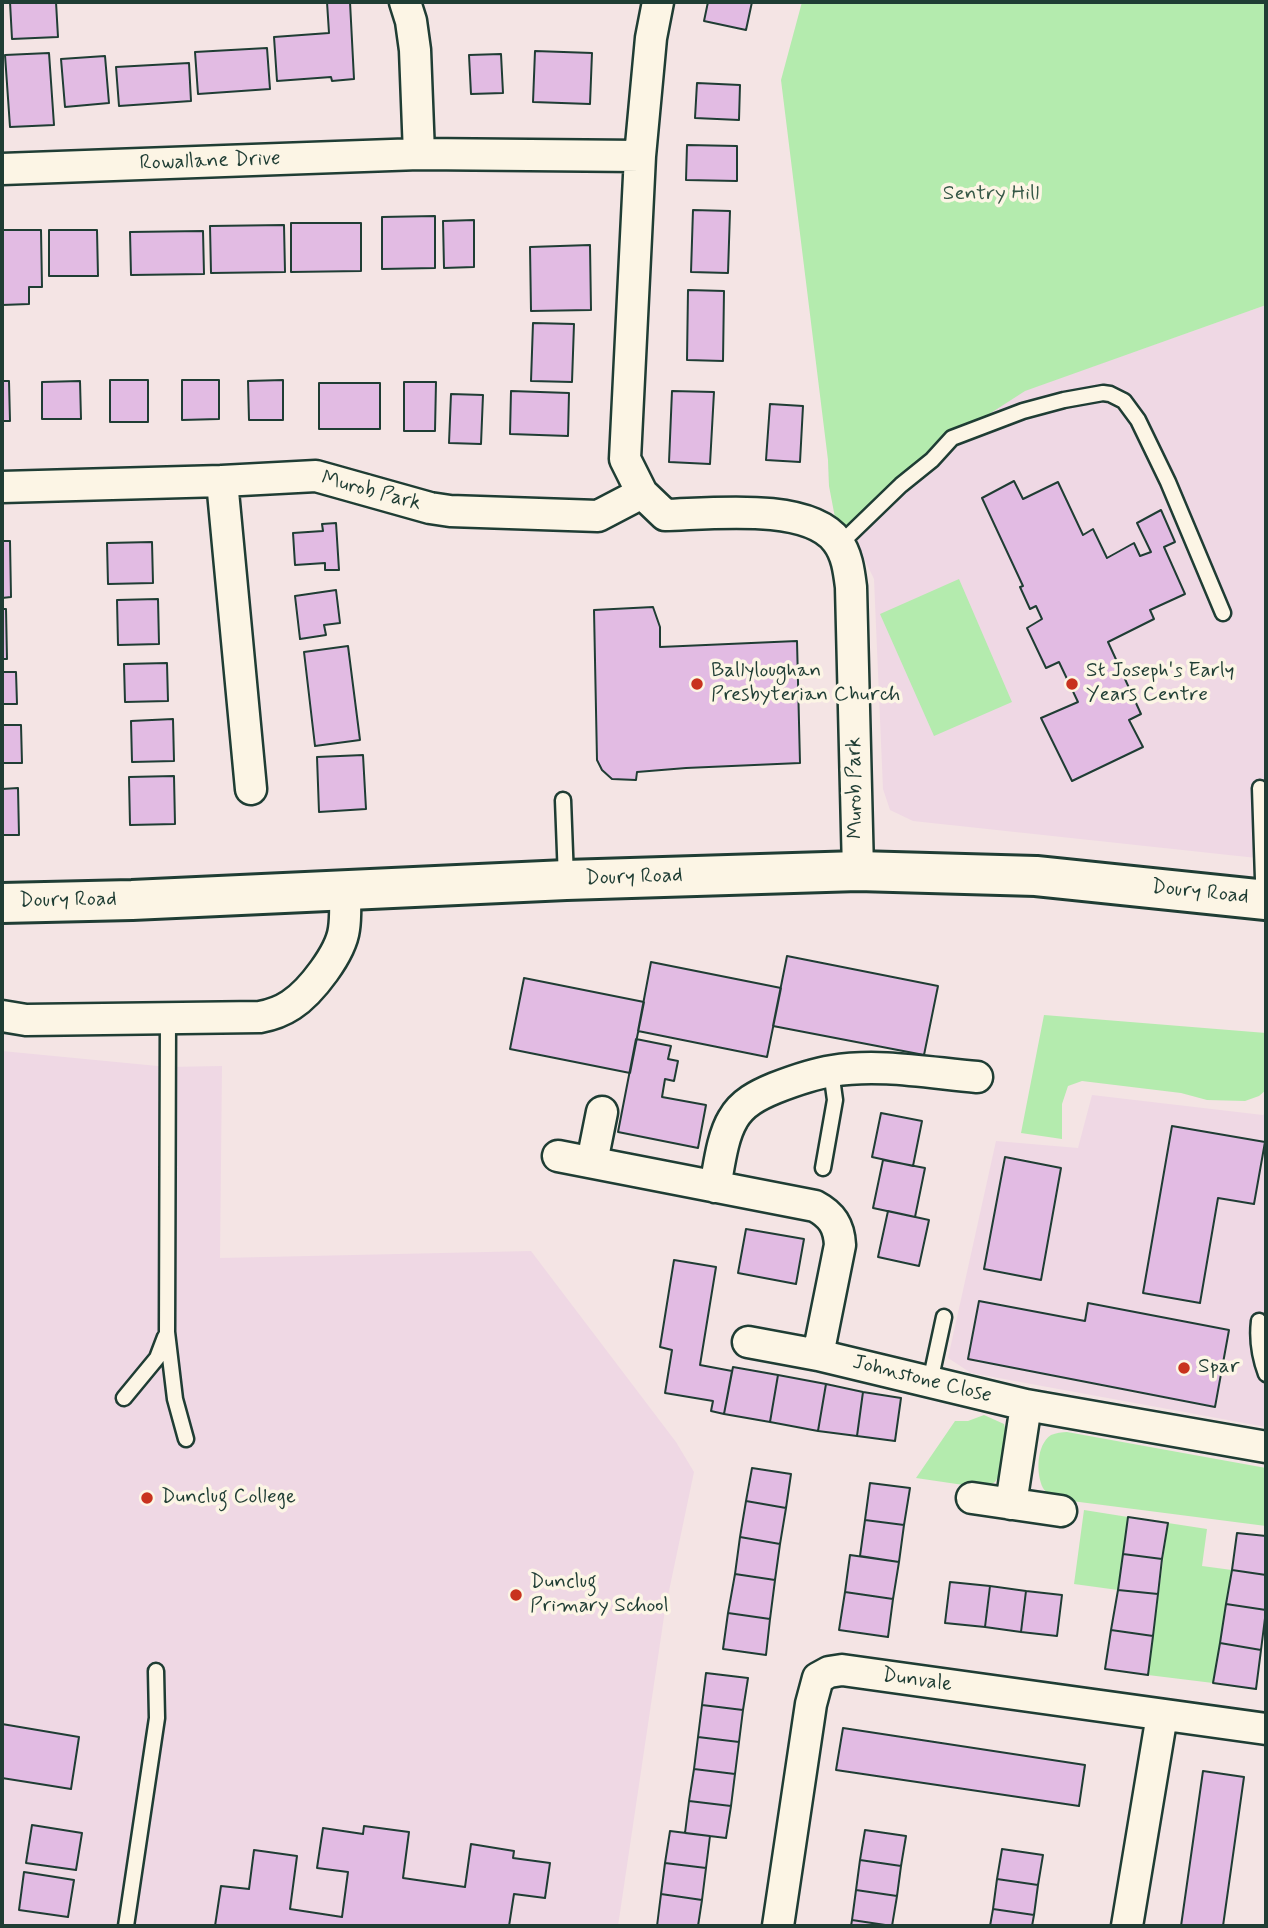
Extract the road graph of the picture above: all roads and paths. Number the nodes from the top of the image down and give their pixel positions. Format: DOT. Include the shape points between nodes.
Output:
graph roads {
  1 [pos="405,2"];
  2 [pos="658,2"];
  3 [pos="419,154"];
  4 [pos="640,156"];
  5 [pos="2,169"];
  6 [pos="222,481"];
  7 [pos="2,488"];
  8 [pos="642,494"];
  9 [pos="840,544"];
  10 [pos="1223,613"];
  11 [pos="1260,788"];
  12 [pos="251,789"];
  13 [pos="563,800"];
  14 [pos="858,872"];
  15 [pos="566,880"];
  16 [pos="345,890"];
  17 [pos="1264,900"];
  18 [pos="2,903"];
  19 [pos="2,1016"];
  20 [pos="168,1018"];
  21 [pos="831,1071"];
  22 [pos="977,1077"];
  23 [pos="602,1112"];
  24 [pos="558,1156"];
  25 [pos="592,1162"];
  26 [pos="823,1168"];
  27 [pos="715,1187"];
  28 [pos="944,1317"];
  29 [pos="1259,1321"];
  30 [pos="167,1332"];
  31 [pos="748,1342"];
  32 [pos="818,1355"];
  33 [pos="1266,1374"];
  34 [pos="930,1382"];
  35 [pos="124,1398"];
  36 [pos="1026,1405"];
  37 [pos="186,1439"];
  38 [pos="1266,1447"];
  39 [pos="972,1498"];
  40 [pos="1011,1504"];
  41 [pos="1061,1511"];
  42 [pos="156,1671"];
  43 [pos="1162,1715"];
  44 [pos="1266,1729"];
  45 [pos="126,1926"];
  46 [pos="778,1926"];
  47 [pos="1127,1926"];
  1 -- 3 [label="street" via="415,50"];
  2 -- 4 [label="street"];
  3 -- 4 [label="street"];
  3 -- 5 [label="street, Rowallane Drive"];
  4 -- 8 [label="street" via="625,459"];
  6 -- 7 [label="street, Murob Park"];
  6 -- 8 [label="street, Murob Park" via="316,476 450,511 584,516 597,516"];
  6 -- 12 [label="street"];
  8 -- 9 [label="street" via="665,515 776,513 815,524"];
  9 -- 10 [label="lane" via="952,438 1023,411 1110,394 1124,401 1138,421"];
  9 -- 14 [label="street, Murob Park" via="851,587"];
  11 -- 17 [label="lane"];
  13 -- 15 [label="lane"];
  14 -- 15 [label="street, Doury Road"];
  14 -- 17 [label="street, Doury Road" via="1036,876"];
  15 -- 16 [label="street, Doury Road"];
  16 -- 18 [label="street, Doury Road"];
  16 -- 20 [label="street" via="340,945 297,1001 260,1017"];
  19 -- 20 [label="street" via="26,1020"];
  20 -- 30 [label="lane"];
  21 -- 22 [label="street" via="880,1069"];
  21 -- 26 [label="lane" via="835,1100"];
  21 -- 27 [label="street" via="798,1079 742,1107 729,1127"];
  23 -- 25 [label="street"];
  24 -- 25 [label="street"];
  25 -- 27 [label="street"];
  27 -- 32 [label="street" via="815,1206 834,1222 840,1245"];
  28 -- 34 [label="lane"];
  29 -- 33 [label="lane"];
  30 -- 35 [label="lane" via="158,1359"];
  30 -- 37 [label="lane" via="175,1399"];
  31 -- 32 [label="street, Johnstone Close"];
  32 -- 34 [label="street, Johnstone Close"];
  34 -- 36 [label="street, Johnstone Close"];
  36 -- 38 [label="street, Johnstone Close"];
  36 -- 40 [label="street"];
  39 -- 40 [label="street"];
  40 -- 41 [label="street"];
  42 -- 45 [label="lane" via="157,1718"];
  43 -- 44 [label="street, Dunvale"];
  43 -- 46 [label="street, Dunvale" via="842,1670 818,1678"];
  43 -- 47 [label="street"];
}
